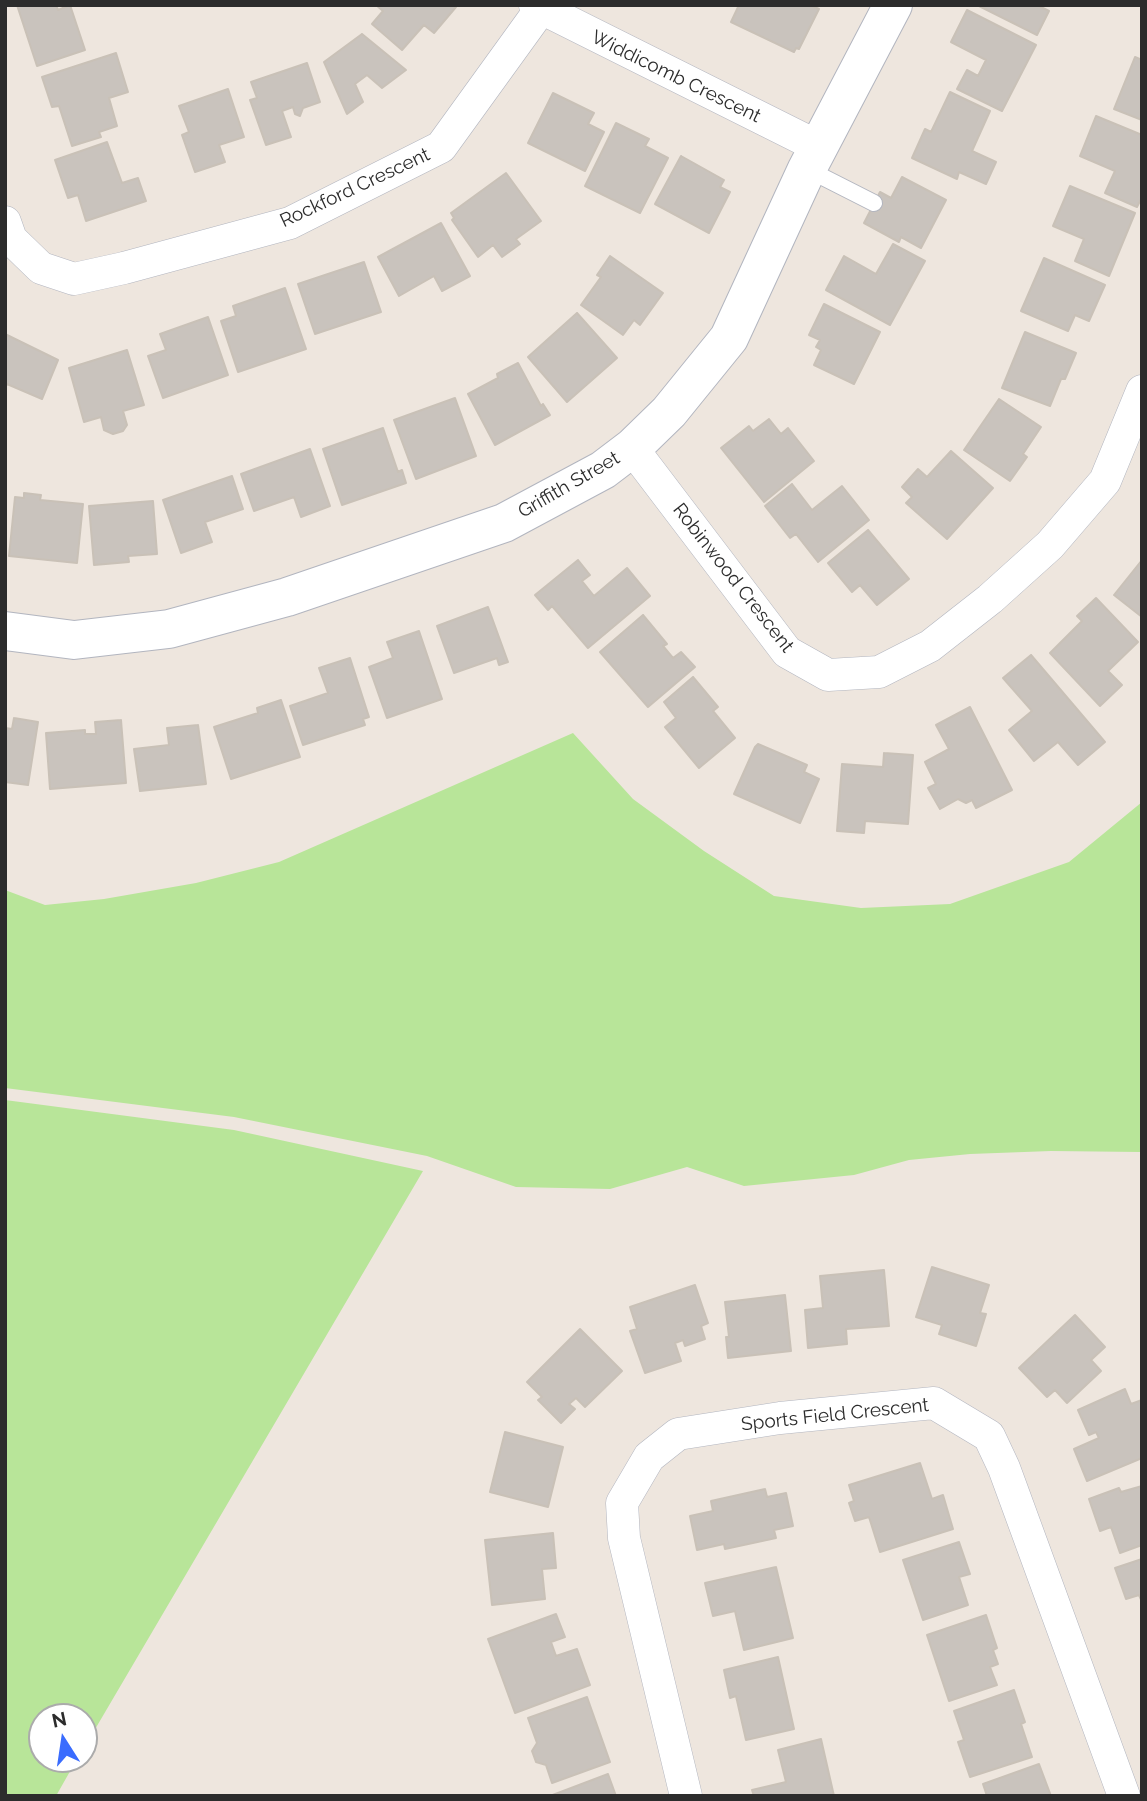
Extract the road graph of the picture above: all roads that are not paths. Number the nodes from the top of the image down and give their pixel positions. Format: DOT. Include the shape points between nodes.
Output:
graph roads {
  1 [pos="893,5"];
  2 [pos="538,8"];
  3 [pos="813,158"];
  4 [pos="874,203"];
  5 [pos="5,222"];
  6 [pos="1142,391"];
  7 [pos="632,448"];
  8 [pos="5,631"];
  9 [pos="686,1796"];
  10 [pos="1124,1796"];
  1 -- 3 [label="street, Griffith Street"];
  2 -- 3 [label="street, Widdicomb Crescent"];
  2 -- 5 [label="street, Rockford Crescent" via="441,147 290,223 74,279 41,268 11,239"];
  3 -- 4 [label="lane"];
  3 -- 7 [label="street, Griffith Street" via="729,338 669,412"];
  6 -- 7 [label="street, Robinwood Crescent" via="1105,481 1050,545 930,646 879,672 828,675 787,652"];
  7 -- 8 [label="street, Griffith Street" via="603,470 504,523 288,597 169,629 74,640"];
  9 -- 10 [label="street, Sports Field Crescent" via="624,1538 622,1503 649,1457 678,1434 934,1402 989,1436"];
}
